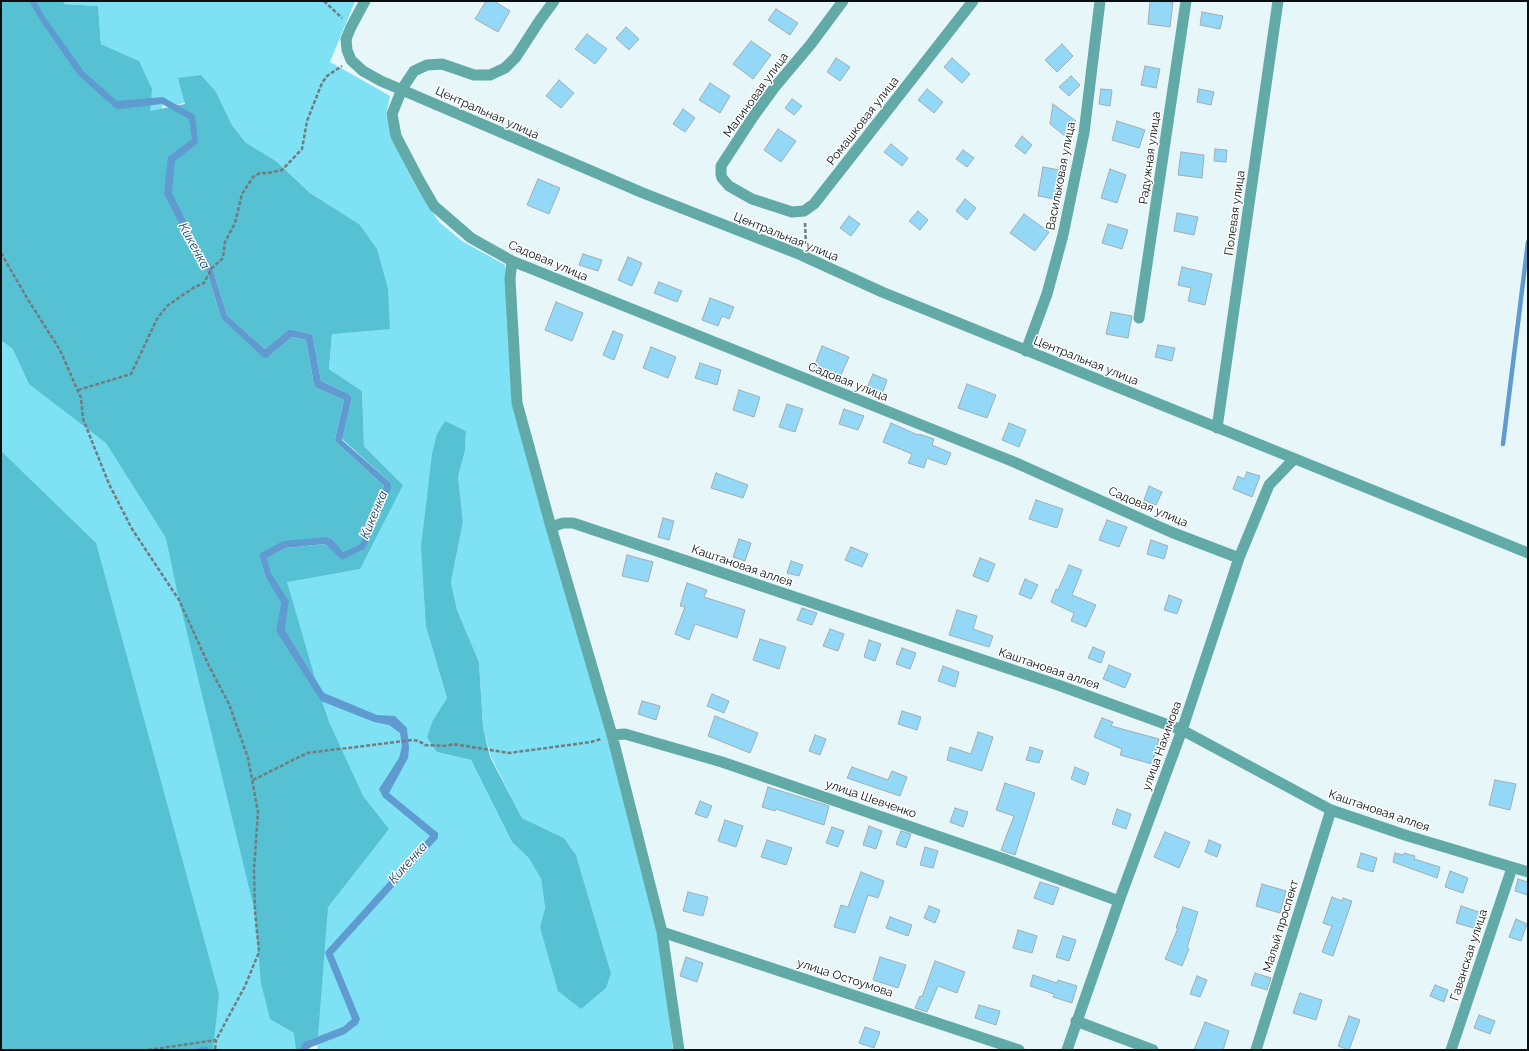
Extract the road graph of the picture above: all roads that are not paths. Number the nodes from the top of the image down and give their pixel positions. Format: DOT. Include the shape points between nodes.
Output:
graph roads {
  1 [pos="365,1"];
  2 [pos="554,1"];
  3 [pos="843,1"];
  4 [pos="973,1"];
  5 [pos="1100,1"];
  6 [pos="1186,1"];
  7 [pos="1278,1"];
  8 [pos="402,89"];
  9 [pos="752,198"];
  10 [pos="512,260"];
  11 [pos="1139,318"];
  12 [pos="1026,350"];
  13 [pos="1217,428"];
  14 [pos="1294,459"];
  15 [pos="551,527"];
  16 [pos="1528,553"];
  17 [pos="1239,558"];
  18 [pos="1182,730"];
  19 [pos="612,735"];
  20 [pos="1331,810"];
  21 [pos="1512,868"];
  22 [pos="1528,872"];
  23 [pos="1119,901"];
  24 [pos="662,932"];
  25 [pos="1076,1021"];
  26 [pos="679,1050"];
  27 [pos="1019,1050"];
  28 [pos="1067,1050"];
  29 [pos="1153,1050"];
  30 [pos="1256,1050"];
  31 [pos="1452,1050"];
  1 -- 8 [label="street, Центральная улица" via="346,39 351,60 363,71"];
  2 -- 8 [label="street, Садовая улица" via="516,57 505,68 490,75 474,75 442,64 427,65 414,70"];
  3 -- 9 [label="street, Малиновая улица" via="774,88 721,166 722,178 729,186"];
  4 -- 9 [label="street, Ромашковая улица" via="814,204 804,211 792,212"];
  5 -- 12 [label="street, Васильковая улица" via="1084,133 1063,235 1048,294"];
  6 -- 11 [label="street, Радужная улица"];
  7 -- 13 [label="street, Полевая улица"];
  8 -- 10 [label="street, Садовая улица" via="392,114 396,136 434,206 471,238"];
  8 -- 12 [label="street, Центральная улица" via="643,193 801,255 882,292"];
  10 -- 15 [label="street" via="510,279 517,403"];
  10 -- 17 [label="street, Садовая улица" via="1014,462 1171,532"];
  12 -- 13 [label="street, Центральная улица"];
  13 -- 14 [label="street, Центральная улица"];
  14 -- 16 [label="street, Центральная улица"];
  14 -- 17 [label="street, улица Нахимова" via="1269,485"];
  15 -- 18 [label="street, Каштановая аллея" via="562,523 574,523 1058,685"];
  15 -- 19 [label="street"];
  17 -- 18 [label="street, улица Нахимова"];
  18 -- 20 [label="street, Каштановая аллея"];
  18 -- 23 [label="street, улица Нахимова"];
  19 -- 23 [label="street, улица Шевченко" via="625,734 722,762"];
  19 -- 24 [label="street"];
  20 -- 21 [label="street, Каштановая аллея"];
  20 -- 30 [label="street, Малый проспект"];
  21 -- 22 [label="street, Каштановая аллея"];
  21 -- 31 [label="street, Гаванская улица"];
  23 -- 25 [label="street, улица Нахимова"];
  24 -- 26 [label="street"];
  24 -- 27 [label="street, улица Остоумова"];
  25 -- 28 [label="street, улица Нахимова"];
  25 -- 29 [label="street"];
}
